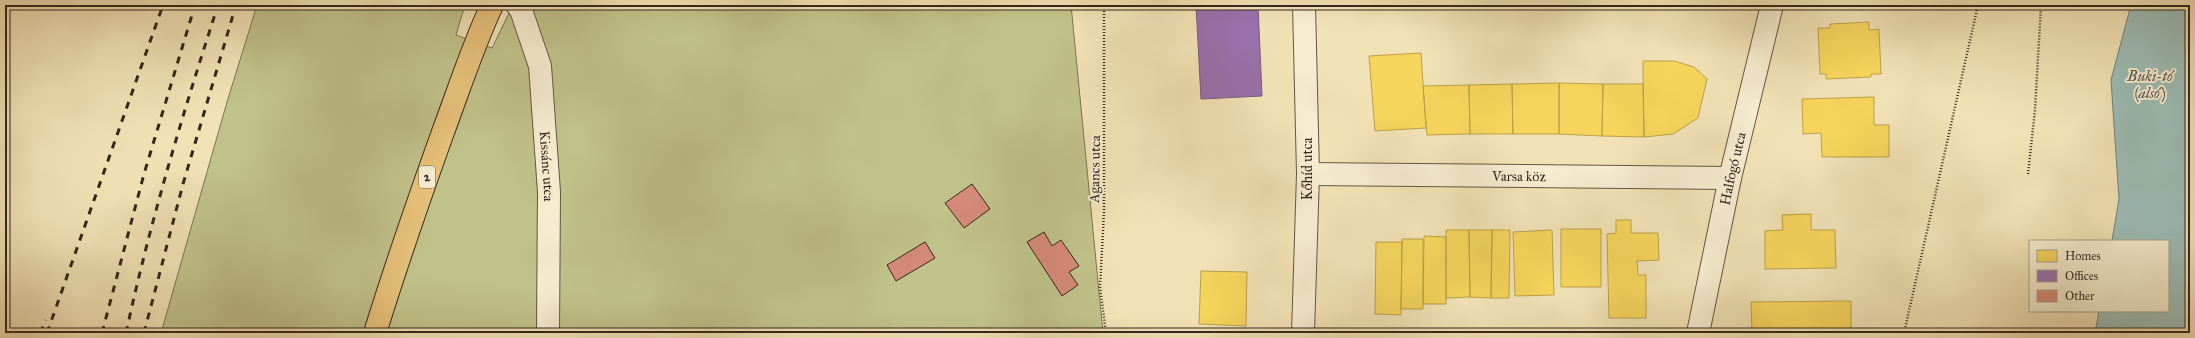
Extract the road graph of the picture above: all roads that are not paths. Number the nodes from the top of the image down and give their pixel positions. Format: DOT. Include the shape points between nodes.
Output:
graph roads {
  1 [pos="492,5"];
  2 [pos="517,5"];
  3 [pos="1304,5"];
  4 [pos="1772,5"];
  5 [pos="1308,174"];
  6 [pos="1730,178"];
  7 [pos="375,333"];
  8 [pos="548,333"];
  9 [pos="1303,333"];
  10 [pos="1698,333"];
  1 -- 7 [label="main road, 2" via="396,264"];
  2 -- 8 [label="street, Kissánc utca" via="540,66 549,192"];
  3 -- 5 [label="street, Kőhíd utca"];
  4 -- 6 [label="street, Halfogó utca"];
  5 -- 6 [label="street, Varsa köz"];
  5 -- 9 [label="street, Kőhíd utca"];
  6 -- 10 [label="street, Halfogó utca"];
}
